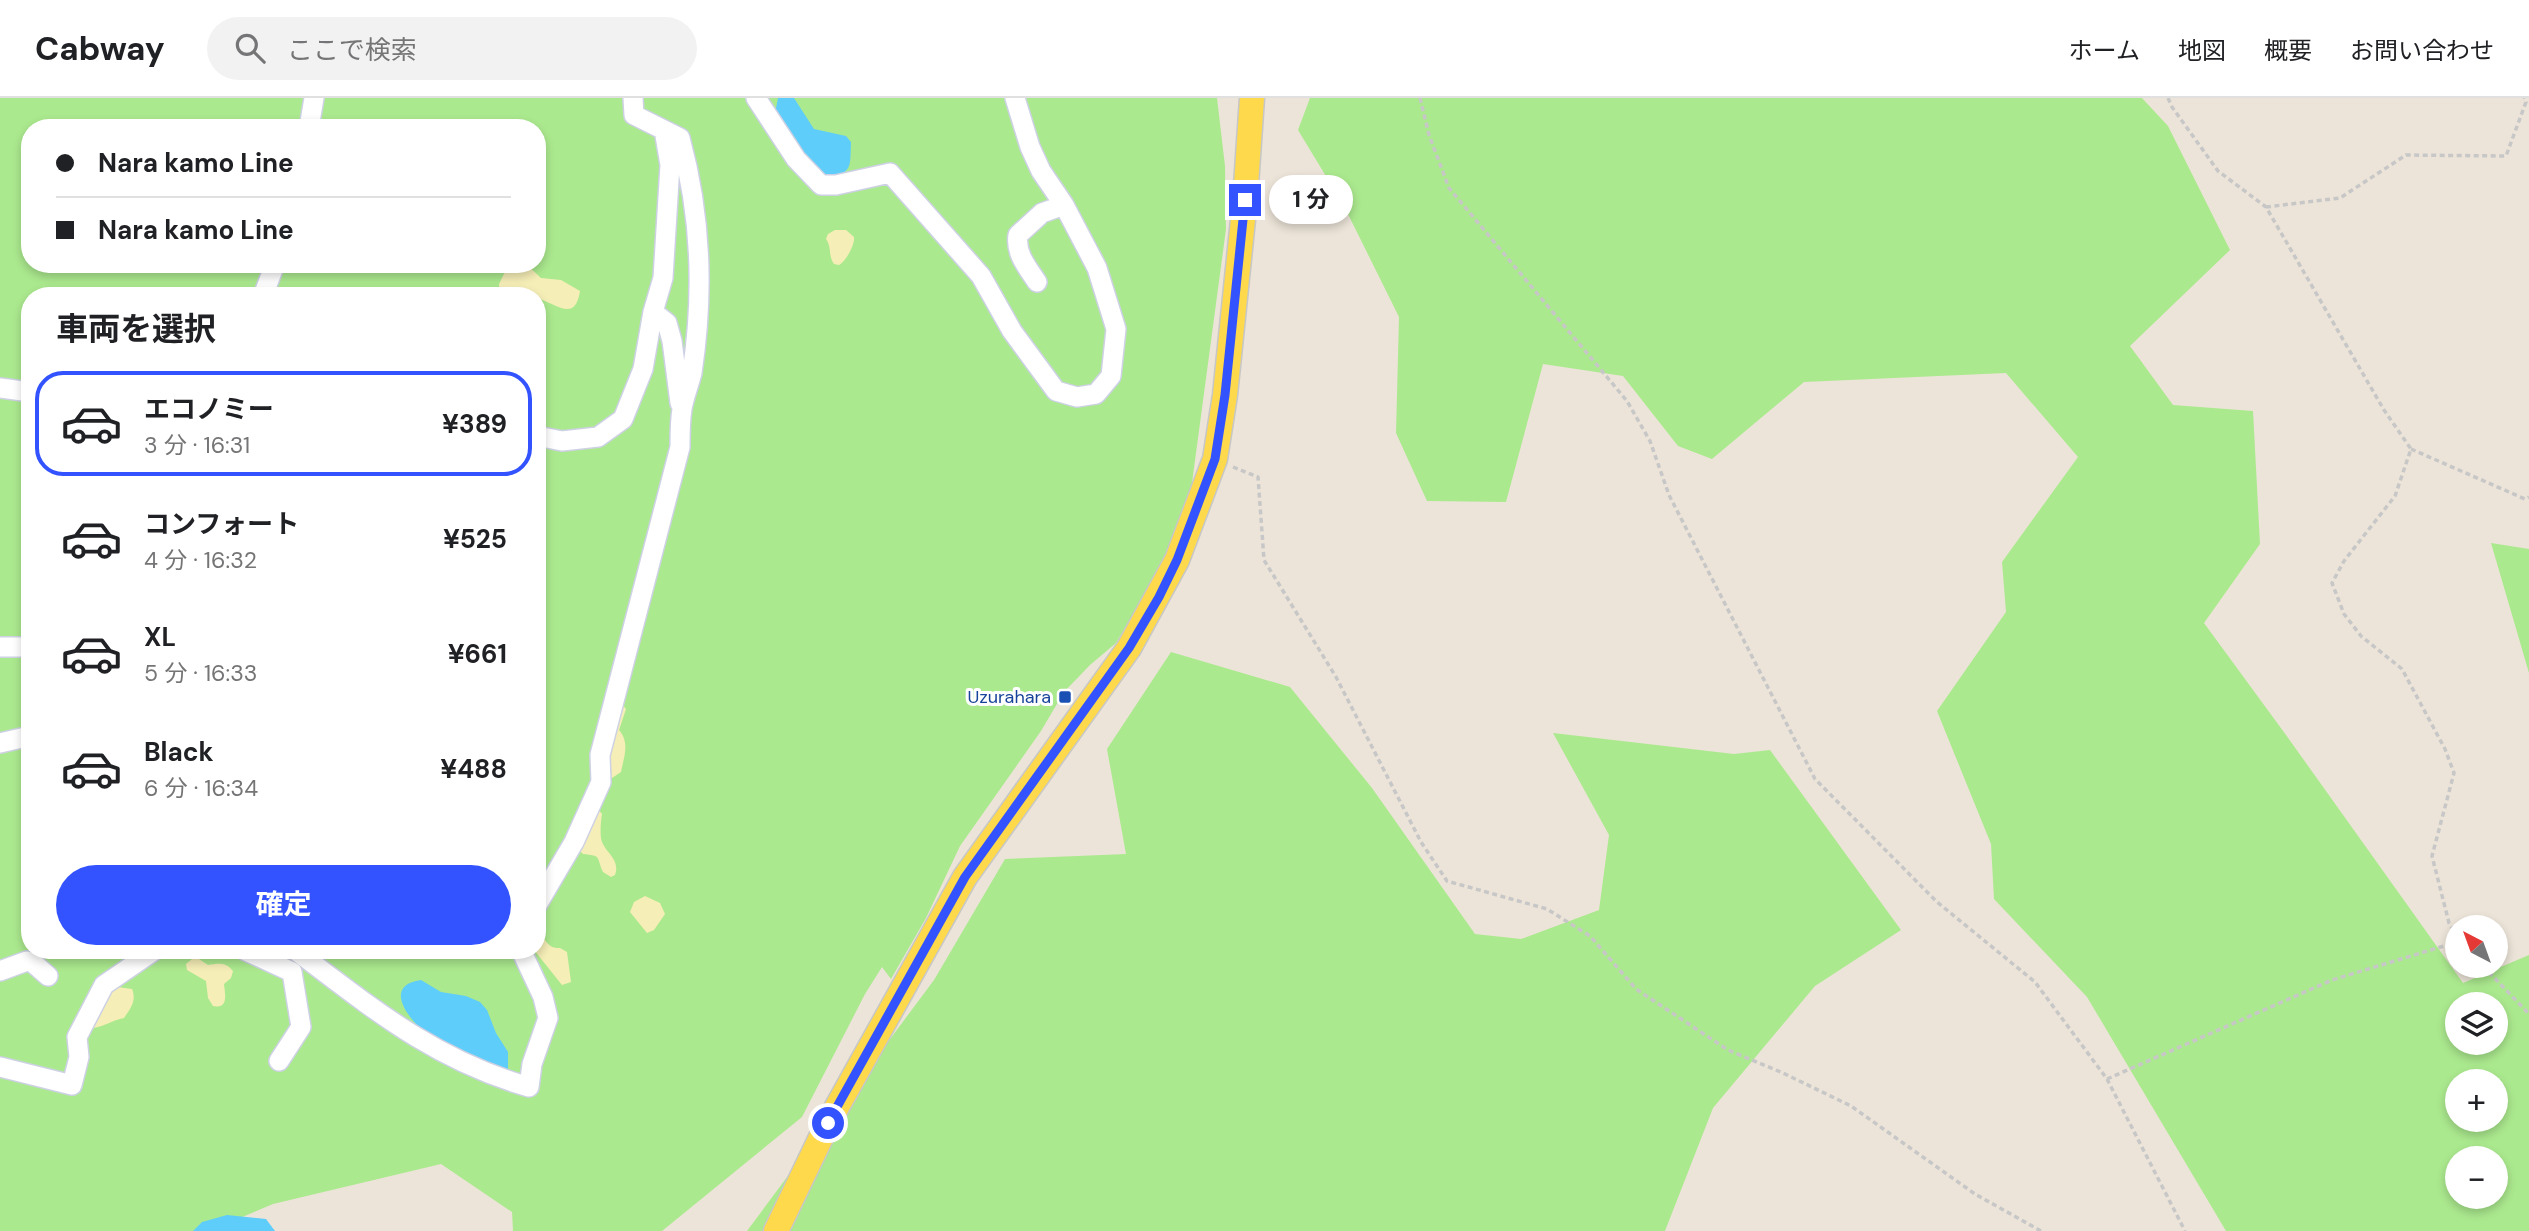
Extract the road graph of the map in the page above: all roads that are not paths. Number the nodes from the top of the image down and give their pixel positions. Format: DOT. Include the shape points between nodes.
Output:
graph roads {
  1 [pos="314,98"];
  2 [pos="633,98"];
  3 [pos="756,98"];
  4 [pos="1015,98"];
  5 [pos="1252,98"];
  6 [pos="310,119"];
  7 [pos="664,130"];
  8 [pos="1064,205"];
  9 [pos="696,234"];
  10 [pos="664,262"];
  11 [pos="1037,282"];
  12 [pos="653,312"];
  13 [pos="0,388"];
  14 [pos="21,391"];
  15 [pos="682,411"];
  16 [pos="546,438"];
  17 [pos="0,646"];
  18 [pos="21,647"];
  19 [pos="21,738"];
  20 [pos="0,743"];
  21 [pos="546,890"];
  22 [pos="142,959"];
  23 [pos="153,959"];
  24 [pos="264,959"];
  25 [pos="307,959"];
  26 [pos="525,959"];
  27 [pos="0,971"];
  28 [pos="48,976"];
  29 [pos="91,1008"];
  30 [pos="279,1060"];
  31 [pos="0,1067"];
  32 [pos="776,1231"];
  1 -- 6 [label="lane"];
  2 -- 7 [label="lane" via="634,115"];
  3 -- 8 [label="lane" via="796,159 821,184 890,173 981,276 1012,331 1056,391 1077,397 1096,394 1111,376 1116,329 1097,268"];
  4 -- 8 [label="lane" via="1030,147"];
  5 -- 32 [label="main road" via="1225,395 1215,459 1182,549 1129,648 965,877 828,1123"];
  7 -- 9 [label="lane" via="680,138 695,199"];
  7 -- 10 [label="lane" via="670,165"];
  8 -- 11 [label="lane" via="1042,213 1018,235 1016,245"];
  9 -- 10 [label="lane"];
  9 -- 15 [label="lane" via="698,305"];
  10 -- 12 [label="lane"];
  12 -- 15 [label="lane" via="667,323"];
  12 -- 16 [label="lane" via="643,369 623,419 598,436 562,441"];
  13 -- 14 [label="lane"];
  15 -- 21 [label="lane" via="680,447 600,755 601,782"];
  17 -- 18 [label="lane"];
  19 -- 20 [label="lane"];
  22 -- 29 [label="lane" via="104,985"];
  23 -- 29 [label="lane"];
  24 -- 30 [label="lane" via="292,972 301,1027"];
  25 -- 26 [label="lane" via="392,1023 448,1057 528,1087 548,1018"];
  27 -- 28 [label="lane" via="27,961"];
  29 -- 31 [label="lane" via="77,1037 79,1058 72,1085"];
}
